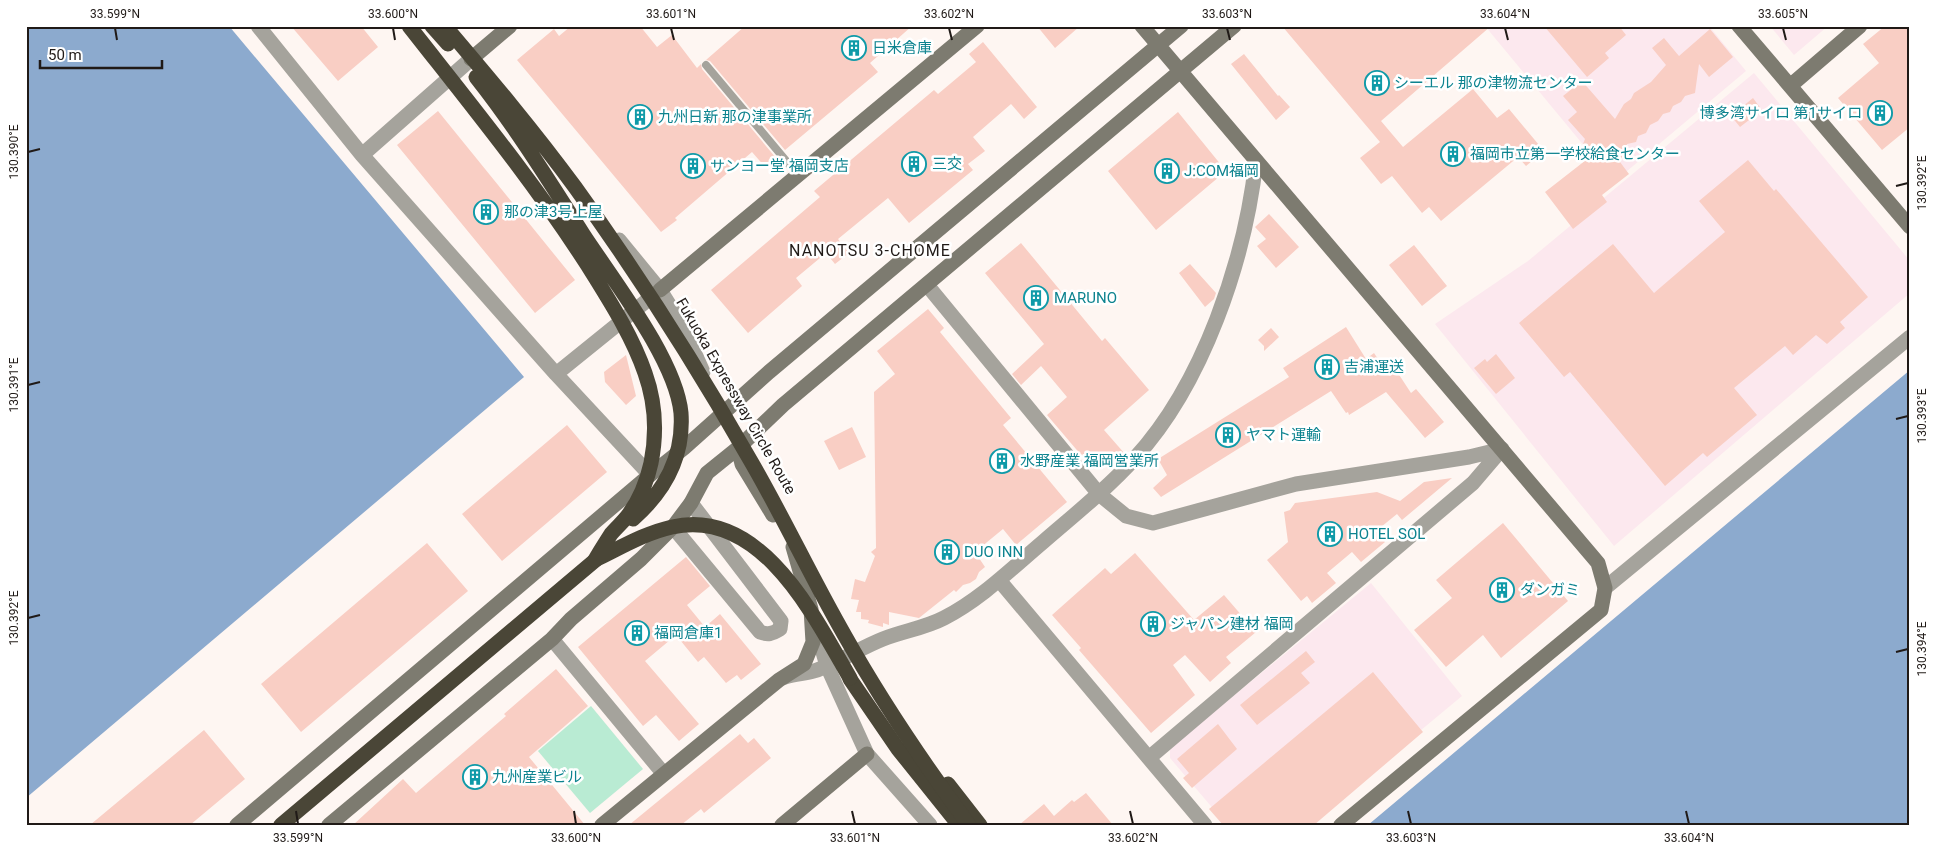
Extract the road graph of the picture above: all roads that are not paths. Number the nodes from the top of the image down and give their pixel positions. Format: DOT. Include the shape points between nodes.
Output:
graph roads {
  1 [pos="258,26"];
  2 [pos="409,26"];
  3 [pos="432,26"];
  4 [pos="445,26"];
  5 [pos="454,26"];
  6 [pos="510,26"];
  7 [pos="977,26"];
  8 [pos="1142,26"];
  9 [pos="1181,26"];
  10 [pos="1234,26"];
  11 [pos="1739,26"];
  12 [pos="1860,26"];
  13 [pos="1158,46"];
  14 [pos="471,59"];
  15 [pos="706,65"];
  16 [pos="1180,72"];
  17 [pos="1790,86"];
  18 [pos="362,155"];
  19 [pos="1256,161"];
  20 [pos="798,175"];
  21 [pos="1910,227"];
  22 [pos="927,285"];
  23 [pos="660,290"];
  24 [pos="1910,337"];
  25 [pos="556,374"];
  26 [pos="723,414"];
  27 [pos="738,448"];
  28 [pos="1502,449"];
  29 [pos="650,475"];
  30 [pos="1099,494"];
  31 [pos="691,503"];
  32 [pos="673,527"];
  33 [pos="608,549"];
  34 [pos="595,560"];
  35 [pos="999,580"];
  36 [pos="1605,588"];
  37 [pos="810,609"];
  38 [pos="552,638"];
  39 [pos="827,666"];
  40 [pos="779,680"];
  41 [pos="867,754"];
  42 [pos="1150,757"];
  43 [pos="663,773"];
  44 [pos="237,825"];
  45 [pos="277,825"];
  46 [pos="281,825"];
  47 [pos="329,825"];
  48 [pos="602,825"];
  49 [pos="782,825"];
  50 [pos="930,825"];
  51 [pos="958,825"];
  52 [pos="969,825"];
  53 [pos="980,825"];
  54 [pos="1205,825"];
  55 [pos="1341,825"];
  1 -- 18 [label="street"];
  2 -- 34 [label="highway, bridge" via="550,209 608,299 637,350 646,375 652,399 654,432 649,471 638,501"];
  3 -- 33 [label="highway, bridge" via="478,78 562,200 653,340 677,394 680,438 671,472 656,496 619,532"];
  4 -- 14 [label="street"];
  4 -- 52 [label="highway, Fukuoka Expressway Circle Route, bridge" via="517,111 573,185 670,325 751,460 845,636 893,716"];
  5 -- 53 [label="highway, Fukuoka Expressway Circle Route, bridge" via="553,146 644,276 755,458 865,663 937,771"];
  6 -- 14 [label="street"];
  7 -- 20 [label="street"];
  8 -- 13 [label="street"];
  9 -- 13 [label="street"];
  10 -- 16 [label="street"];
  11 -- 17 [label="street"];
  12 -- 17 [label="street"];
  13 -- 16 [label="street"];
  13 -- 26 [label="street"];
  14 -- 18 [label="street"];
  14 -- 23 [label="street"];
  15 -- 20 [label="lane"];
  16 -- 19 [label="street"];
  16 -- 22 [label="street"];
  17 -- 21 [label="street"];
  18 -- 25 [label="street"];
  19 -- 28 [label="street"];
  19 -- 30 [label="street" via="1254,185 1233,275 1201,356 1172,409 1136,458"];
  20 -- 23 [label="street"];
  22 -- 27 [label="street" via="783,405"];
  22 -- 30 [label="street"];
  23 -- 25 [label="street"];
  23 -- 26 [label="street" via="687,334"];
  24 -- 36 [label="street"];
  25 -- 29 [label="street"];
  26 -- 27 [label="street"];
  26 -- 29 [label="street"];
  27 -- 31 [label="street" via="707,472"];
  27 -- 37 [label="street" via="742,464 794,548"];
  28 -- 30 [label="street" via="1296,484 1154,523 1126,516"];
  28 -- 36 [label="street" via="1598,563"];
  28 -- 42 [label="street" via="1473,483"];
  29 -- 44 [label="street"];
  30 -- 35 [label="street"];
  31 -- 32 [label="street"];
  31 -- 32 [label="street" via="780,621 780,629 767,635 760,632"];
  32 -- 38 [label="street"];
  33 -- 46 [label="highway, bridge"];
  33 -- 51 [label="highway, bridge" via="659,533 696,528 735,539 765,558 795,588 850,679"];
  34 -- 45 [label="highway" via="485,655"];
  34 -- 51 [label="highway, bridge" via="658,531 688,525 718,528 737,535 761,551 802,598 850,678 900,751"];
  35 -- 39 [label="street" via="970,603 942,619 883,639"];
  35 -- 42 [label="street"];
  36 -- 55 [label="street" via="1601,610"];
  37 -- 39 [label="street"];
  37 -- 40 [label="street" via="813,642 804,664"];
  38 -- 43 [label="street"];
  38 -- 47 [label="street"];
  39 -- 40 [label="street"];
  39 -- 41 [label="street"];
  40 -- 43 [label="street"];
  41 -- 49 [label="street"];
  41 -- 50 [label="street"];
  42 -- 54 [label="street"];
  43 -- 48 [label="street"];
}
